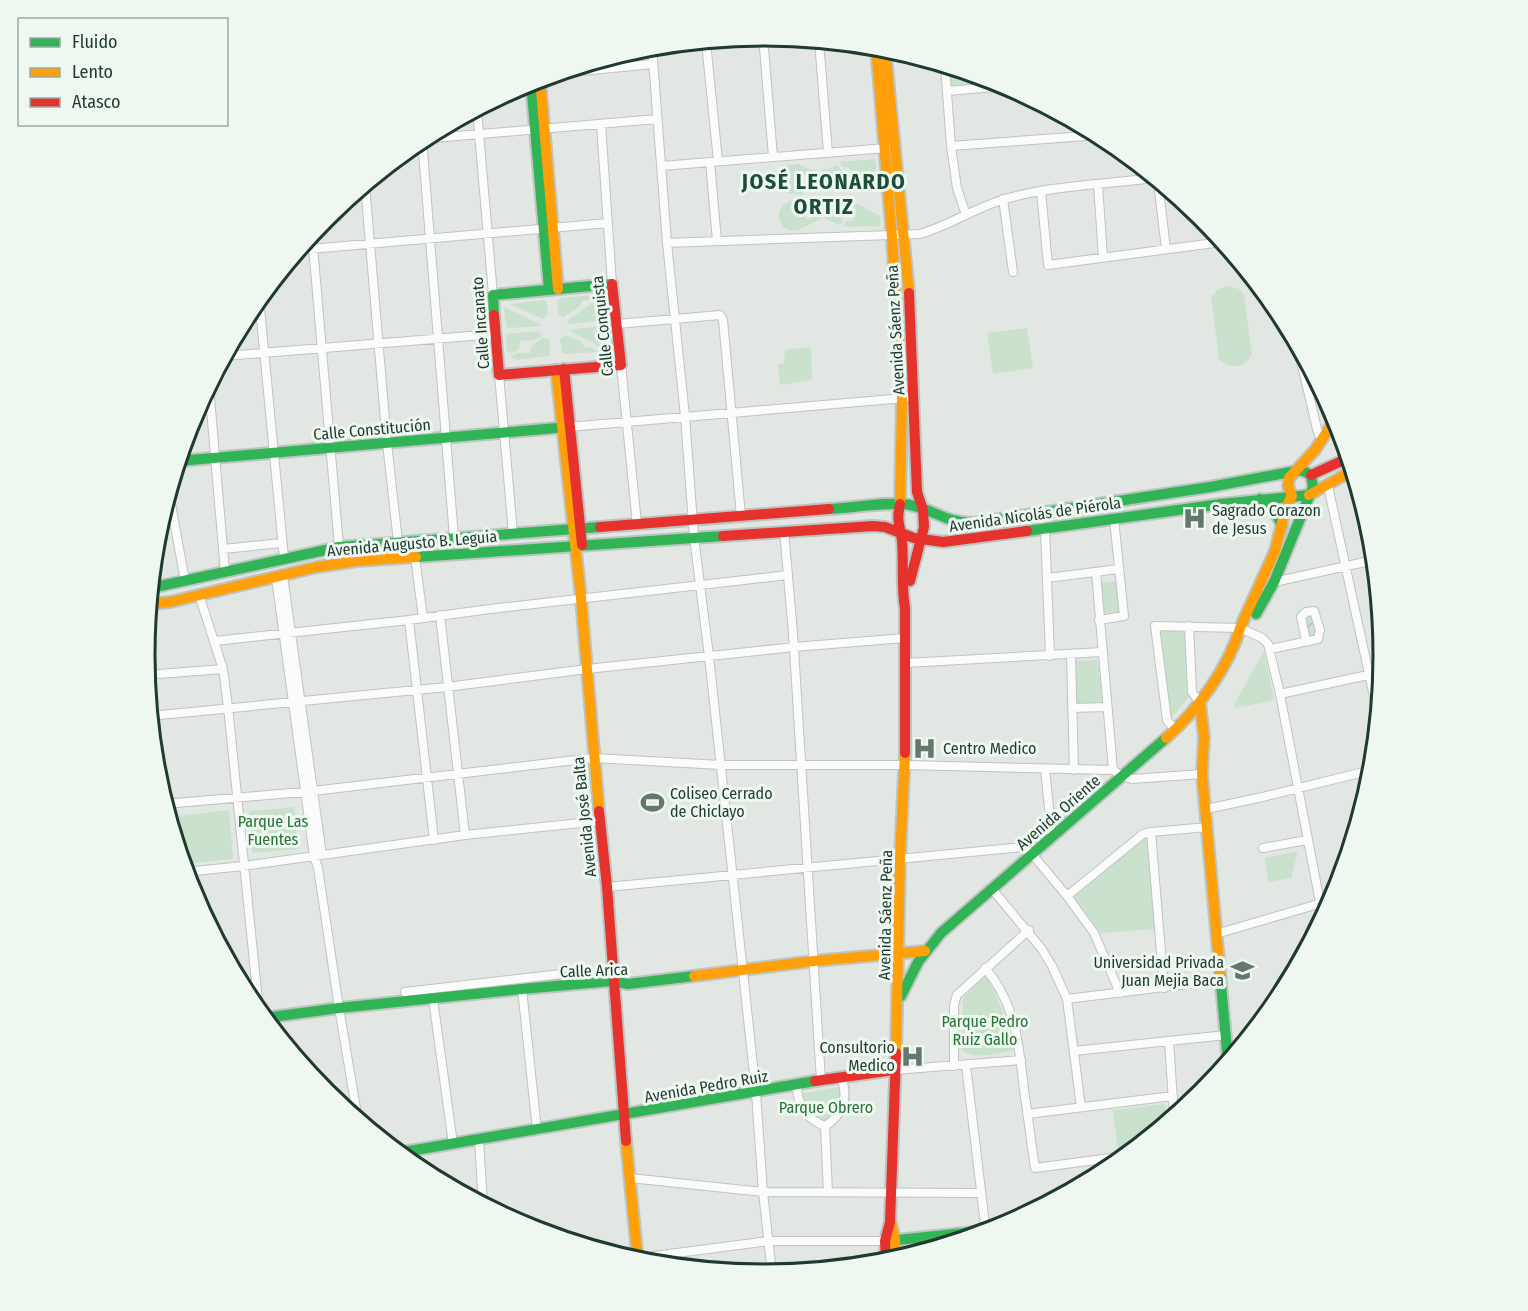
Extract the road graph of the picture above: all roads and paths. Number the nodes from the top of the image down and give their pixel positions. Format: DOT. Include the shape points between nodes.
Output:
graph roads {
  1 [pos="764,46"];
  2 [pos="707,50"];
  3 [pos="820,50"];
  4 [pos="653,57"];
  5 [pos="877,57"];
  6 [pos="885,59"];
  7 [pos="653,64"];
  8 [pos="613,65"];
  9 [pos="946,74"];
  10 [pos="984,88"];
  11 [pos="540,90"];
  12 [pos="947,91"];
  13 [pos="533,92"];
  14 [pos="478,118"];
  15 [pos="657,119"];
  16 [pos="601,124"];
  17 [pos="540,129"];
  18 [pos="479,134"];
  19 [pos="1082,136"];
  20 [pos="445,137"];
  21 [pos="951,146"];
  22 [pos="889,148"];
  23 [pos="423,151"];
  24 [pos="828,153"];
  25 [pos="773,157"];
  26 [pos="714,162"];
  27 [pos="661,166"];
  28 [pos="1144,179"];
  29 [pos="1098,185"];
  30 [pos="1041,191"];
  31 [pos="1159,192"];
  32 [pos="366,195"];
  33 [pos="1003,199"];
  34 [pos="966,215"];
  35 [pos="608,223"];
  36 [pos="548,229"];
  37 [pos="488,234"];
  38 [pos="905,236"];
  39 [pos="892,237"];
  40 [pos="430,238"];
  41 [pos="717,241"];
  42 [pos="667,243"];
  43 [pos="1212,243"];
  44 [pos="370,244"];
  45 [pos="313,249"];
  46 [pos="1166,249"];
  47 [pos="1104,257"];
  48 [pos="1013,272"];
  49 [pos="612,284"];
  50 [pos="553,289"];
  51 [pos="493,295"];
  52 [pos="261,313"];
  53 [pos="675,319"];
  54 [pos="616,324"];
  55 [pos="495,334"];
  56 [pos="439,338"];
  57 [pos="379,343"];
  58 [pos="323,348"];
  59 [pos="264,353"];
  60 [pos="235,355"];
  61 [pos="621,364"];
  62 [pos="560,370"];
  63 [pos="499,375"];
  64 [pos="1308,383"];
  65 [pos="915,397"];
  66 [pos="902,398"];
  67 [pos="210,402"];
  68 [pos="731,412"];
  69 [pos="685,416"];
  70 [pos="628,422"];
  71 [pos="564,427"];
  72 [pos="1329,428"];
  73 [pos="504,433"];
  74 [pos="446,438"];
  75 [pos="1323,438"];
  76 [pos="387,443"];
  77 [pos="330,448"];
  78 [pos="1316,450"];
  79 [pos="274,453"];
  80 [pos="215,457"];
  81 [pos="187,460"];
  82 [pos="1341,461"];
  83 [pos="1292,473"];
  84 [pos="1311,475"];
  85 [pos="1345,475"];
  86 [pos="1328,486"];
  87 [pos="1309,495"];
  88 [pos="1292,496"];
  89 [pos="1260,499"];
  90 [pos="900,504"];
  91 [pos="923,510"];
  92 [pos="173,513"];
  93 [pos="741,516"];
  94 [pos="694,519"];
  95 [pos="1114,519"];
  96 [pos="637,524"];
  97 [pos="1282,525"];
  98 [pos="576,528"];
  99 [pos="1045,529"];
  100 [pos="784,531"];
  101 [pos="901,532"];
  102 [pos="513,533"];
  103 [pos="694,537"];
  104 [pos="454,538"];
  105 [pos="921,539"];
  106 [pos="413,541"];
  107 [pos="398,542"];
  108 [pos="282,543"];
  109 [pos="578,545"];
  110 [pos="339,547"];
  111 [pos="223,549"];
  112 [pos="415,556"];
  113 [pos="284,558"];
  114 [pos="1365,562"];
  115 [pos="1345,567"];
  116 [pos="1119,569"];
  117 [pos="225,572"];
  118 [pos="1096,572"];
  119 [pos="788,574"];
  120 [pos="279,577"];
  121 [pos="1047,578"];
  122 [pos="185,581"];
  123 [pos="1274,582"];
  124 [pos="159,586"];
  125 [pos="701,586"];
  126 [pos="200,595"];
  127 [pos="581,598"];
  128 [pos="157,603"];
  129 [pos="905,608"];
  130 [pos="440,615"];
  131 [pos="423,618"];
  132 [pos="409,620"];
  133 [pos="1100,620"];
  134 [pos="1189,626"];
  135 [pos="1241,632"];
  136 [pos="287,634"];
  137 [pos="905,638"];
  138 [pos="214,641"];
  139 [pos="1306,641"];
  140 [pos="794,646"];
  141 [pos="1270,649"];
  142 [pos="1102,652"];
  143 [pos="1071,655"];
  144 [pos="709,656"];
  145 [pos="1050,656"];
  146 [pos="906,663"];
  147 [pos="223,669"];
  148 [pos="587,669"];
  149 [pos="155,674"];
  150 [pos="1373,674"];
  151 [pos="1369,675"];
  152 [pos="447,687"];
  153 [pos="1372,689"];
  154 [pos="417,690"];
  155 [pos="1280,694"];
  156 [pos="297,701"];
  157 [pos="1200,703"];
  158 [pos="228,707"];
  159 [pos="1107,707"];
  160 [pos="1072,708"];
  161 [pos="158,715"];
  162 [pos="1175,730"];
  163 [pos="593,758"];
  164 [pos="721,765"];
  165 [pos="802,765"];
  166 [pos="905,765"];
  167 [pos="1045,769"];
  168 [pos="1074,770"];
  169 [pos="1117,773"];
  170 [pos="1361,773"];
  171 [pos="458,774"];
  172 [pos="1202,774"];
  173 [pos="426,778"];
  174 [pos="1297,788"];
  175 [pos="309,791"];
  176 [pos="237,797"];
  177 [pos="174,803"];
  178 [pos="1206,808"];
  179 [pos="600,821"];
  180 [pos="1208,827"];
  181 [pos="1150,832"];
  182 [pos="465,835"];
  183 [pos="1052,837"];
  184 [pos="434,840"];
  185 [pos="1307,840"];
  186 [pos="1263,848"];
  187 [pos="1032,854"];
  188 [pos="318,856"];
  189 [pos="900,858"];
  190 [pos="243,866"];
  191 [pos="808,868"];
  192 [pos="194,871"];
  193 [pos="732,874"];
  194 [pos="606,887"];
  195 [pos="992,889"];
  196 [pos="1067,896"];
  197 [pos="1320,903"];
  198 [pos="1029,930"];
  199 [pos="1216,934"];
  200 [pos="925,951"];
  201 [pos="899,954"];
  202 [pos="814,961"];
  203 [pos="985,968"];
  204 [pos="742,971"];
  205 [pos="561,974"];
  206 [pos="1220,980"];
  207 [pos="612,981"];
  208 [pos="1164,988"];
  209 [pos="522,989"];
  210 [pos="257,992"];
  211 [pos="405,992"];
  212 [pos="1120,993"];
  213 [pos="433,999"];
  214 [pos="1067,999"];
  215 [pos="898,1005"];
  216 [pos="339,1008"];
  217 [pos="274,1017"];
  218 [pos="1226,1035"];
  219 [pos="1169,1041"];
  220 [pos="1074,1051"];
  221 [pos="1227,1051"];
  222 [pos="1021,1060"];
  223 [pos="966,1065"];
  224 [pos="954,1066"];
  225 [pos="894,1070"];
  226 [pos="841,1077"];
  227 [pos="821,1081"];
  228 [pos="797,1085"];
  229 [pos="756,1093"];
  230 [pos="1173,1096"];
  231 [pos="1174,1106"];
  232 [pos="356,1107"];
  233 [pos="1081,1107"];
  234 [pos="1027,1114"];
  235 [pos="623,1115"];
  236 [pos="825,1126"];
  237 [pos="537,1130"];
  238 [pos="479,1140"];
  239 [pos="453,1144"];
  240 [pos="410,1151"];
  241 [pos="1107,1159"];
  242 [pos="630,1178"];
  243 [pos="763,1192"];
  244 [pos="980,1192"];
  245 [pos="828,1193"];
  246 [pos="891,1193"];
  247 [pos="482,1195"];
  248 [pos="986,1222"];
  249 [pos="953,1234"];
  250 [pos="890,1240"];
  251 [pos="769,1241"];
  252 [pos="634,1251"];
  253 [pos="893,1251"];
  254 [pos="888,1252"];
  255 [pos="664,1256"];
  256 [pos="771,1264"];
  1 -- 25 [label="street"];
  2 -- 26 [label="street"];
  3 -- 24 [label="street"];
  4 -- 7 [label="street"];
  5 -- 22 [label="main road, Avenida Sáenz Peña"];
  6 -- 22 [label="main road, Avenida Sáenz Peña"];
  7 -- 8 [label="street"];
  7 -- 15 [label="street"];
  9 -- 12 [label="street"];
  10 -- 12 [label="street"];
  11 -- 17 [label="main road"];
  12 -- 21 [label="street"];
  13 -- 17 [label="main road"];
  14 -- 18 [label="street, Calle Incanato"];
  15 -- 16 [label="street"];
  15 -- 27 [label="street"];
  16 -- 17 [label="street"];
  16 -- 35 [label="street, Calle Conquista"];
  17 -- 18 [label="street"];
  17 -- 36 [label="main road"];
  18 -- 20 [label="street"];
  18 -- 37 [label="street, Calle Incanato"];
  19 -- 21 [label="street"];
  21 -- 34 [label="street" via="957,189"];
  22 -- 24 [label="street"];
  22 -- 38 [label="main road, Avenida Sáenz Peña"];
  22 -- 39 [label="main road, Avenida Sáenz Peña"];
  23 -- 40 [label="street"];
  24 -- 25 [label="street"];
  25 -- 26 [label="street"];
  26 -- 27 [label="street"];
  26 -- 41 [label="street"];
  27 -- 42 [label="street"];
  28 -- 29 [label="street"];
  29 -- 30 [label="street"];
  29 -- 47 [label="street"];
  30 -- 33 [label="street"];
  30 -- 47 [label="street" via="1048,265"];
  31 -- 46 [label="street"];
  32 -- 44 [label="street"];
  33 -- 34 [label="street"];
  33 -- 48 [label="street"];
  34 -- 38 [label="street" via="934,230"];
  35 -- 36 [label="street"];
  35 -- 49 [label="street, Calle Conquista"];
  36 -- 37 [label="street"];
  36 -- 50 [label="main road"];
  37 -- 40 [label="street"];
  37 -- 51 [label="street, Calle Incanato"];
  38 -- 39 [label="street"];
  38 -- 65 [label="main road, Avenida Sáenz Peña"];
  39 -- 41 [label="street"];
  39 -- 66 [label="main road, Avenida Sáenz Peña"];
  40 -- 44 [label="street"];
  40 -- 56 [label="street"];
  41 -- 42 [label="street"];
  42 -- 53 [label="street"];
  43 -- 46 [label="street"];
  44 -- 45 [label="street"];
  44 -- 57 [label="street"];
  45 -- 58 [label="street"];
  46 -- 47 [label="street"];
  49 -- 50 [label="main road"];
  49 -- 54 [label="main road, Calle Conquista"];
  50 -- 51 [label="main road"];
  51 -- 55 [label="main road, Calle Incanato"];
  52 -- 59 [label="street"];
  53 -- 54 [label="street"];
  53 -- 68 [label="street" via="720,315"];
  53 -- 69 [label="street"];
  54 -- 61 [label="main road, Calle Conquista"];
  55 -- 56 [label="street"];
  55 -- 63 [label="main road, Calle Incanato"];
  56 -- 57 [label="street"];
  56 -- 74 [label="street"];
  57 -- 58 [label="street"];
  57 -- 76 [label="street"];
  58 -- 59 [label="street"];
  58 -- 77 [label="street"];
  59 -- 60 [label="street"];
  59 -- 79 [label="street"];
  61 -- 62 [label="main road"];
  61 -- 70 [label="street, Calle Conquista"];
  62 -- 63 [label="main road"];
  62 -- 71 [label="main road, Avenida José Balta"];
  63 -- 73 [label="street, Calle Incanato"];
  64 -- 75 [label="street" via="1317,429"];
  65 -- 66 [label="street"];
  65 -- 91 [label="main road, Avenida Sáenz Peña" via="917,492"];
  66 -- 68 [label="street"];
  66 -- 90 [label="main road, Avenida Sáenz Peña"];
  67 -- 80 [label="street"];
  68 -- 69 [label="street"];
  68 -- 93 [label="street"];
  69 -- 70 [label="street"];
  69 -- 94 [label="street"];
  70 -- 71 [label="street"];
  70 -- 96 [label="street, Calle Conquista"];
  71 -- 73 [label="main road, Calle Constitución"];
  71 -- 98 [label="main road, Avenida José Balta"];
  72 -- 75 [label="main road"];
  73 -- 74 [label="main road, Calle Constitución"];
  73 -- 102 [label="street, Calle Incanato"];
  74 -- 76 [label="main road, Calle Constitución"];
  74 -- 104 [label="street"];
  75 -- 78 [label="main road"];
  76 -- 77 [label="main road, Calle Constitución"];
  76 -- 107 [label="street"];
  77 -- 79 [label="main road, Calle Constitución"];
  77 -- 110 [label="street"];
  78 -- 83 [label="main road"];
  78 -- 84 [label="main road, Avenida Oriente" via="1317,465"];
  79 -- 80 [label="main road, Calle Constitución"];
  79 -- 108 [label="street"];
  80 -- 81 [label="main road, Calle Constitución"];
  80 -- 111 [label="street"];
  82 -- 84 [label="main road"];
  83 -- 84 [label="main road, Avenida Nicolás de Piérola" via="1306,471"];
  83 -- 88 [label="main road, Avenida Oriente" via="1288,483"];
  83 -- 91 [label="main road, Avenida Nicolás de Piérola" via="974,523 951,522"];
  84 -- 87 [label="main road, Avenida Oriente" via="1313,488"];
  85 -- 86 [label="main road, Avenida Nicolás de Piérola"];
  86 -- 87 [label="main road, Avenida Nicolás de Piérola"];
  86 -- 115 [label="street"];
  87 -- 88 [label="main road, Avenida Nicolás de Piérola"];
  87 -- 123 [label="main road, Avenida Oriente"];
  88 -- 89 [label="main road, Avenida Nicolás de Piérola"];
  88 -- 97 [label="main road, Avenida Oriente"];
  89 -- 95 [label="main road, Avenida Nicolás de Piérola"];
  89 -- 97 [label="main road" via="1273,509"];
  90 -- 91 [label="main road, Avenida Nicolás de Piérola"];
  90 -- 93 [label="main road, Avenida Nicolás de Piérola"];
  90 -- 101 [label="main road, Avenida Sáenz Peña" via="897,518"];
  91 -- 105 [label="main road, Avenida Sáenz Peña" via="925,528"];
  92 -- 122 [label="street"];
  93 -- 94 [label="main road, Avenida Nicolás de Piérola"];
  94 -- 96 [label="main road, Avenida Nicolás de Piérola"];
  94 -- 103 [label="street"];
  95 -- 99 [label="main road, Avenida Nicolás de Piérola"];
  95 -- 116 [label="street"];
  96 -- 98 [label="main road, Avenida Nicolás de Piérola"];
  97 -- 135 [label="main road, Avenida Oriente"];
  98 -- 102 [label="main road, Avenida Augusto B. Leguia"];
  98 -- 109 [label="main road, Avenida José Balta"];
  99 -- 105 [label="main road, Avenida Nicolás de Piérola" via="943,542"];
  99 -- 121 [label="street"];
  100 -- 101 [label="main road, Avenida Nicolás de Piérola" via="873,526"];
  100 -- 103 [label="main road, Avenida Nicolás de Piérola"];
  100 -- 119 [label="street"];
  101 -- 105 [label="main road, Avenida Nicolás de Piérola"];
  101 -- 129 [label="main road, Avenida Sáenz Peña"];
  102 -- 104 [label="main road, Avenida Augusto B. Leguia"];
  103 -- 109 [label="main road, Avenida Nicolás de Piérola"];
  103 -- 125 [label="street"];
  104 -- 106 [label="main road, Avenida Augusto B. Leguia"];
  105 -- 129 [label="main road, Avenida Sáenz Peña" via="911,568"];
  106 -- 107 [label="main road, Avenida Augusto B. Leguia"];
  106 -- 112 [label="main road"];
  107 -- 110 [label="main road, Avenida Augusto B. Leguia"];
  108 -- 111 [label="street"];
  108 -- 113 [label="street"];
  109 -- 112 [label="main road, Avenida Augusto B. Leguia"];
  109 -- 127 [label="main road, Avenida José Balta"];
  110 -- 113 [label="main road, Avenida Augusto B. Leguia"];
  111 -- 117 [label="street"];
  112 -- 120 [label="main road, Avenida Augusto B. Leguia" via="336,564"];
  112 -- 131 [label="street"];
  113 -- 117 [label="main road, Avenida Augusto B. Leguia"];
  114 -- 115 [label="street"];
  115 -- 123 [label="street"];
  115 -- 151 [label="street"];
  116 -- 118 [label="street"];
  116 -- 133 [label="street" via="1124,616"];
  117 -- 122 [label="main road, Avenida Augusto B. Leguia"];
  118 -- 121 [label="street"];
  118 -- 133 [label="street"];
  119 -- 125 [label="street"];
  119 -- 140 [label="street"];
  120 -- 126 [label="main road, Avenida Augusto B. Leguia"];
  120 -- 136 [label="street"];
  121 -- 145 [label="street"];
  122 -- 124 [label="main road, Avenida Augusto B. Leguia"];
  123 -- 135 [label="main road, Avenida Oriente"];
  125 -- 127 [label="street"];
  125 -- 144 [label="street"];
  126 -- 128 [label="main road, Avenida Augusto B. Leguia"];
  126 -- 138 [label="street"];
  127 -- 130 [label="street"];
  127 -- 148 [label="main road, Avenida José Balta"];
  129 -- 137 [label="main road, Avenida Sáenz Peña"];
  130 -- 131 [label="street"];
  130 -- 152 [label="street"];
  131 -- 132 [label="street"];
  132 -- 136 [label="street"];
  132 -- 154 [label="street"];
  133 -- 142 [label="street"];
  134 -- 135 [label="street"];
  134 -- 157 [label="street" via="1192,692"];
  134 -- 162 [label="street" via="1155,627 1167,720"];
  135 -- 141 [label="street" via="1262,639"];
  135 -- 157 [label="main road, Avenida Oriente"];
  136 -- 138 [label="street"];
  136 -- 156 [label="street"];
  137 -- 140 [label="street"];
  137 -- 146 [label="main road, Avenida Sáenz Peña"];
  138 -- 147 [label="street"];
  139 -- 141 [label="street"];
  140 -- 144 [label="street"];
  140 -- 165 [label="street"];
  141 -- 155 [label="street"];
  142 -- 143 [label="street"];
  142 -- 159 [label="street"];
  143 -- 145 [label="street"];
  143 -- 160 [label="street"];
  144 -- 148 [label="street"];
  144 -- 164 [label="street"];
  145 -- 146 [label="street"];
  146 -- 166 [label="main road, Avenida Sáenz Peña"];
  147 -- 149 [label="street"];
  147 -- 158 [label="street"];
  148 -- 152 [label="street"];
  148 -- 163 [label="main road, Avenida José Balta"];
  150 -- 151 [label="street"];
  151 -- 153 [label="street"];
  151 -- 155 [label="street"];
  152 -- 154 [label="street"];
  152 -- 171 [label="street"];
  154 -- 156 [label="street"];
  154 -- 173 [label="street"];
  155 -- 174 [label="street"];
  156 -- 158 [label="street"];
  156 -- 175 [label="street"];
  157 -- 162 [label="main road, Avenida Oriente"];
  157 -- 172 [label="main road" via="1204,737"];
  158 -- 161 [label="street"];
  158 -- 176 [label="street"];
  159 -- 160 [label="street"];
  159 -- 169 [label="street"];
  160 -- 168 [label="street"];
  162 -- 169 [label="main road, Avenida Oriente"];
  163 -- 164 [label="street"];
  163 -- 171 [label="street"];
  163 -- 179 [label="main road, Avenida José Balta"];
  164 -- 165 [label="street"];
  164 -- 193 [label="street"];
  165 -- 166 [label="street"];
  165 -- 191 [label="street"];
  166 -- 167 [label="street"];
  166 -- 189 [label="main road, Avenida Sáenz Peña"];
  167 -- 168 [label="street"];
  167 -- 183 [label="street"];
  168 -- 169 [label="street"];
  169 -- 172 [label="street" via="1132,779"];
  169 -- 183 [label="main road, Avenida Oriente"];
  170 -- 174 [label="street"];
  171 -- 173 [label="street"];
  171 -- 182 [label="street"];
  172 -- 178 [label="main road"];
  173 -- 175 [label="street"];
  173 -- 184 [label="street"];
  174 -- 178 [label="street"];
  174 -- 185 [label="street"];
  175 -- 176 [label="street"];
  175 -- 188 [label="street"];
  176 -- 177 [label="street"];
  176 -- 190 [label="street"];
  178 -- 180 [label="main road"];
  179 -- 182 [label="street"];
  179 -- 194 [label="main road, Avenida José Balta"];
  180 -- 181 [label="street"];
  180 -- 199 [label="main road"];
  181 -- 196 [label="street" via="1135,839"];
  181 -- 208 [label="street"];
  182 -- 184 [label="street"];
  183 -- 187 [label="main road, Avenida Oriente"];
  184 -- 188 [label="street"];
  185 -- 186 [label="street"];
  185 -- 197 [label="street"];
  187 -- 189 [label="street" via="1023,847 1015,847"];
  187 -- 195 [label="main road, Avenida Oriente"];
  187 -- 196 [label="street"];
  188 -- 190 [label="street"];
  188 -- 216 [label="street"];
  189 -- 191 [label="street"];
  189 -- 201 [label="main road, Avenida Sáenz Peña"];
  190 -- 192 [label="street"];
  190 -- 210 [label="street"];
  191 -- 193 [label="street"];
  191 -- 202 [label="street"];
  193 -- 194 [label="street"];
  193 -- 204 [label="street"];
  194 -- 207 [label="main road, Avenida José Balta"];
  195 -- 198 [label="street"];
  195 -- 200 [label="main road, Avenida Oriente" via="940,933"];
  196 -- 212 [label="street" via="1094,933"];
  197 -- 199 [label="street"];
  198 -- 203 [label="street"];
  198 -- 214 [label="street" via="1053,966"];
  199 -- 206 [label="main road"];
  200 -- 201 [label="main road, Calle Arica"];
  200 -- 215 [label="main road, Avenida Oriente" via="910,972"];
  201 -- 202 [label="main road, Calle Arica"];
  201 -- 215 [label="main road, Avenida Sáenz Peña"];
  202 -- 204 [label="main road, Calle Arica"];
  202 -- 227 [label="street"];
  203 -- 222 [label="street" via="996,980 1010,1009"];
  203 -- 224 [label="street" via="957,995"];
  204 -- 207 [label="main road, Calle Arica" via="628,984"];
  204 -- 229 [label="street"];
  205 -- 211 [label="street"];
  206 -- 208 [label="street"];
  206 -- 218 [label="main road" via="1229,1010"];
  207 -- 209 [label="main road, Calle Arica"];
  207 -- 235 [label="main road, Avenida José Balta"];
  208 -- 212 [label="street"];
  209 -- 213 [label="main road, Calle Arica"];
  209 -- 237 [label="street"];
  212 -- 214 [label="street"];
  213 -- 216 [label="main road, Calle Arica"];
  213 -- 239 [label="street"];
  214 -- 220 [label="street"];
  215 -- 225 [label="main road, Avenida Sáenz Peña"];
  216 -- 217 [label="main road, Calle Arica"];
  216 -- 232 [label="street"];
  218 -- 219 [label="street"];
  218 -- 221 [label="main road"];
  219 -- 220 [label="street"];
  219 -- 230 [label="street"];
  220 -- 233 [label="street"];
  222 -- 223 [label="street, Avenida Pedro Ruiz"];
  222 -- 234 [label="street"];
  223 -- 224 [label="street, Avenida Pedro Ruiz"];
  223 -- 244 [label="street"];
  224 -- 225 [label="street, Avenida Pedro Ruiz"];
  225 -- 226 [label="main road, Avenida Pedro Ruiz"];
  225 -- 246 [label="main road, Avenida Sáenz Peña"];
  226 -- 227 [label="main road, Avenida Pedro Ruiz"];
  226 -- 236 [label="street" via="843,1105 836,1118"];
  227 -- 228 [label="main road, Avenida Pedro Ruiz"];
  228 -- 229 [label="main road, Avenida Pedro Ruiz"];
  228 -- 236 [label="street" via="801,1107 811,1119"];
  229 -- 235 [label="main road, Avenida Pedro Ruiz"];
  229 -- 243 [label="street"];
  230 -- 231 [label="street"];
  230 -- 233 [label="street"];
  233 -- 234 [label="street"];
  234 -- 241 [label="street" via="1035,1168"];
  235 -- 237 [label="main road, Avenida Pedro Ruiz"];
  235 -- 242 [label="main road, Avenida José Balta"];
  236 -- 245 [label="street"];
  237 -- 238 [label="main road, Avenida Pedro Ruiz"];
  238 -- 239 [label="main road, Avenida Pedro Ruiz"];
  238 -- 247 [label="street"];
  239 -- 240 [label="main road, Avenida Pedro Ruiz"];
  242 -- 243 [label="street"];
  242 -- 252 [label="main road, Avenida José Balta"];
  243 -- 245 [label="street"];
  243 -- 251 [label="street"];
  244 -- 246 [label="street"];
  244 -- 248 [label="street"];
  245 -- 246 [label="street"];
  246 -- 250 [label="main road, Avenida Sáenz Peña"];
  249 -- 250 [label="main road"];
  250 -- 251 [label="street"];
  250 -- 253 [label="main road, Avenida Sáenz Peña"];
  250 -- 254 [label="main road, Avenida Sáenz Peña"];
  251 -- 255 [label="street"];
  251 -- 256 [label="street"];
}
